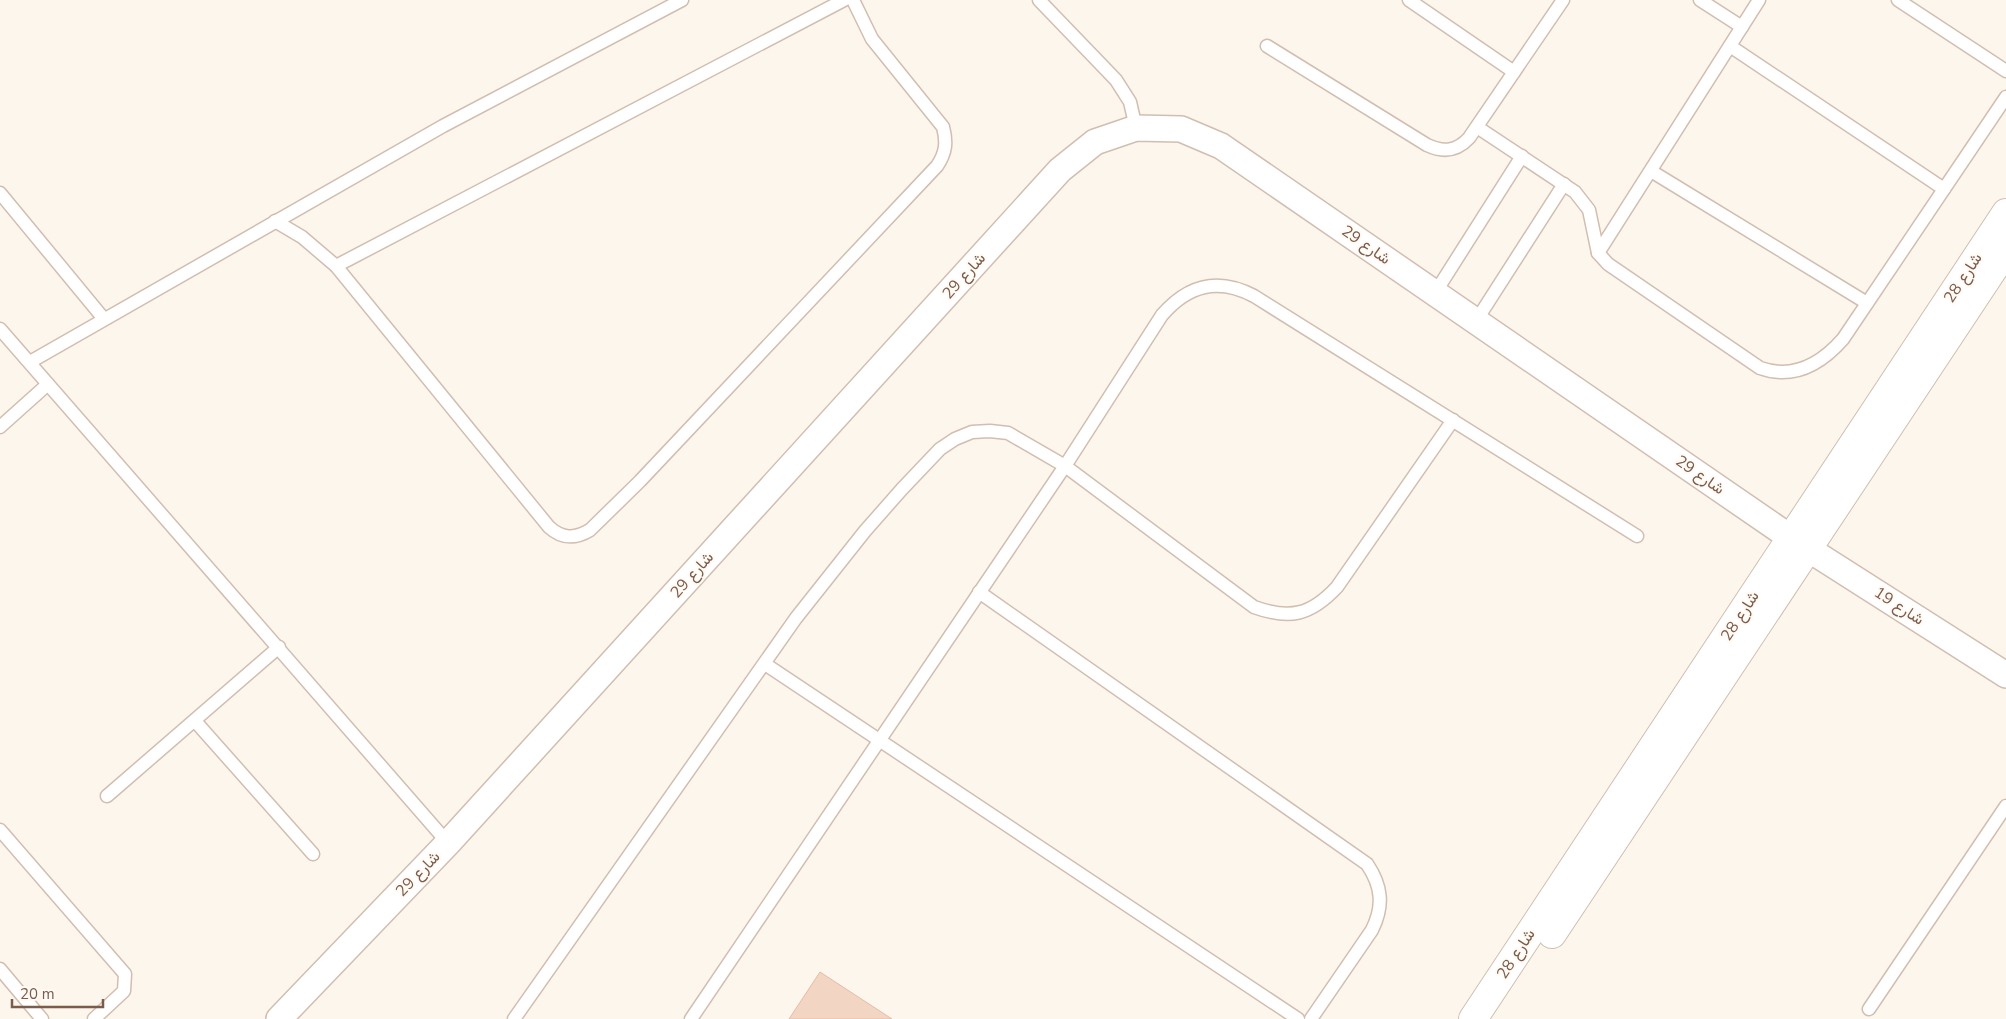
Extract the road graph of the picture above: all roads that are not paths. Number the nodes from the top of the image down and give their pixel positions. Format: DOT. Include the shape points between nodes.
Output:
graph roads {
  1 [pos="682,0"];
  2 [pos="844,0"];
  3 [pos="853,0"];
  4 [pos="1040,0"];
  5 [pos="1409,0"];
  6 [pos="1563,0"];
  7 [pos="1700,0"];
  8 [pos="1759,0"];
  9 [pos="1898,0"];
  10 [pos="1742,27"];
  11 [pos="1267,46"];
  12 [pos="1730,46"];
  13 [pos="2006,71"];
  14 [pos="1514,72"];
  15 [pos="2006,97"];
  16 [pos="1477,127"];
  17 [pos="1136,128"];
  18 [pos="1522,156"];
  19 [pos="1650,171"];
  20 [pos="1564,184"];
  21 [pos="1944,189"];
  22 [pos="0,193"];
  23 [pos="2006,213"];
  24 [pos="275,221"];
  25 [pos="2006,250"];
  26 [pos="1598,253"];
  27 [pos="336,266"];
  28 [pos="1435,293"];
  29 [pos="1867,303"];
  30 [pos="104,319"];
  31 [pos="1476,321"];
  32 [pos="0,329"];
  33 [pos="30,362"];
  34 [pos="48,384"];
  35 [pos="1453,420"];
  36 [pos="0,426"];
  37 [pos="1065,466"];
  38 [pos="1637,536"];
  39 [pos="1800,543"];
  40 [pos="980,592"];
  41 [pos="279,647"];
  42 [pos="765,664"];
  43 [pos="2006,675"];
  44 [pos="195,721"];
  45 [pos="880,740"];
  46 [pos="107,796"];
  47 [pos="2006,806"];
  48 [pos="0,830"];
  49 [pos="448,843"];
  50 [pos="313,854"];
  51 [pos="0,969"];
  52 [pos="1869,1008"];
  53 [pos="42,1019"];
  54 [pos="94,1019"];
  55 [pos="279,1019"];
  56 [pos="514,1019"];
  57 [pos="691,1019"];
  58 [pos="1298,1019"];
  59 [pos="1311,1019"];
  60 [pos="1473,1019"];
  61 [pos="1496,1019"];
  1 -- 24 [label="lane" via="443,126"];
  2 -- 27 [label="lane"];
  3 -- 27 [label="lane" via="872,39 943,127 946,137 943,158 640,481 582,535 564,537 549,527"];
  4 -- 17 [label="lane" via="1116,80 1130,102"];
  5 -- 14 [label="lane"];
  6 -- 14 [label="lane"];
  7 -- 10 [label="lane"];
  8 -- 10 [label="lane"];
  9 -- 13 [label="lane"];
  10 -- 12 [label="lane"];
  11 -- 16 [label="lane" via="1436,149 1445,151 1463,145"];
  12 -- 19 [label="lane"];
  12 -- 21 [label="lane"];
  14 -- 16 [label="lane"];
  15 -- 21 [label="lane"];
  16 -- 18 [label="lane"];
  17 -- 28 [label="street, شارع 29" via="1180,129 1222,146"];
  17 -- 49 [label="street, شارع 29" via="1095,142 1060,170"];
  18 -- 20 [label="lane"];
  18 -- 28 [label="lane"];
  19 -- 26 [label="lane"];
  19 -- 29 [label="lane"];
  20 -- 26 [label="lane" via="1589,210"];
  20 -- 31 [label="lane"];
  21 -- 29 [label="lane"];
  22 -- 30 [label="lane"];
  23 -- 39 [label="street, شارع 28"];
  24 -- 27 [label="lane" via="302,237"];
  24 -- 30 [label="lane"];
  25 -- 39 [label="street, شارع 28"];
  26 -- 29 [label="lane" via="1608,264 1760,368 1771,372 1793,372 1820,361 1843,339"];
  28 -- 31 [label="street, شارع 29"];
  30 -- 33 [label="lane"];
  31 -- 39 [label="street, شارع 29"];
  32 -- 33 [label="lane"];
  33 -- 34 [label="lane"];
  34 -- 36 [label="lane"];
  34 -- 41 [label="lane"];
  35 -- 37 [label="lane" via="1254,296 1241,289 1212,286 1184,295 1162,315"];
  35 -- 37 [label="lane" via="1337,587 1316,606 1290,615 1254,607"];
  35 -- 38 [label="lane"];
  37 -- 40 [label="lane"];
  37 -- 42 [label="lane" via="1008,434 972,432 955,439 940,449 865,531 796,618"];
  39 -- 43 [label="street, شارع 19"];
  39 -- 60 [label="street, شارع 28"];
  39 -- 61 [label="street, شارع 28"];
  40 -- 45 [label="lane"];
  40 -- 59 [label="lane" via="1367,864 1380,891 1378,918"];
  41 -- 44 [label="lane"];
  41 -- 49 [label="lane"];
  42 -- 45 [label="lane"];
  42 -- 56 [label="lane"];
  44 -- 46 [label="lane"];
  44 -- 50 [label="lane"];
  45 -- 57 [label="lane"];
  45 -- 58 [label="lane"];
  47 -- 52 [label="lane"];
  48 -- 54 [label="lane" via="124,974 124,991"];
  49 -- 55 [label="street, شارع 29"];
  51 -- 53 [label="lane"];
}
